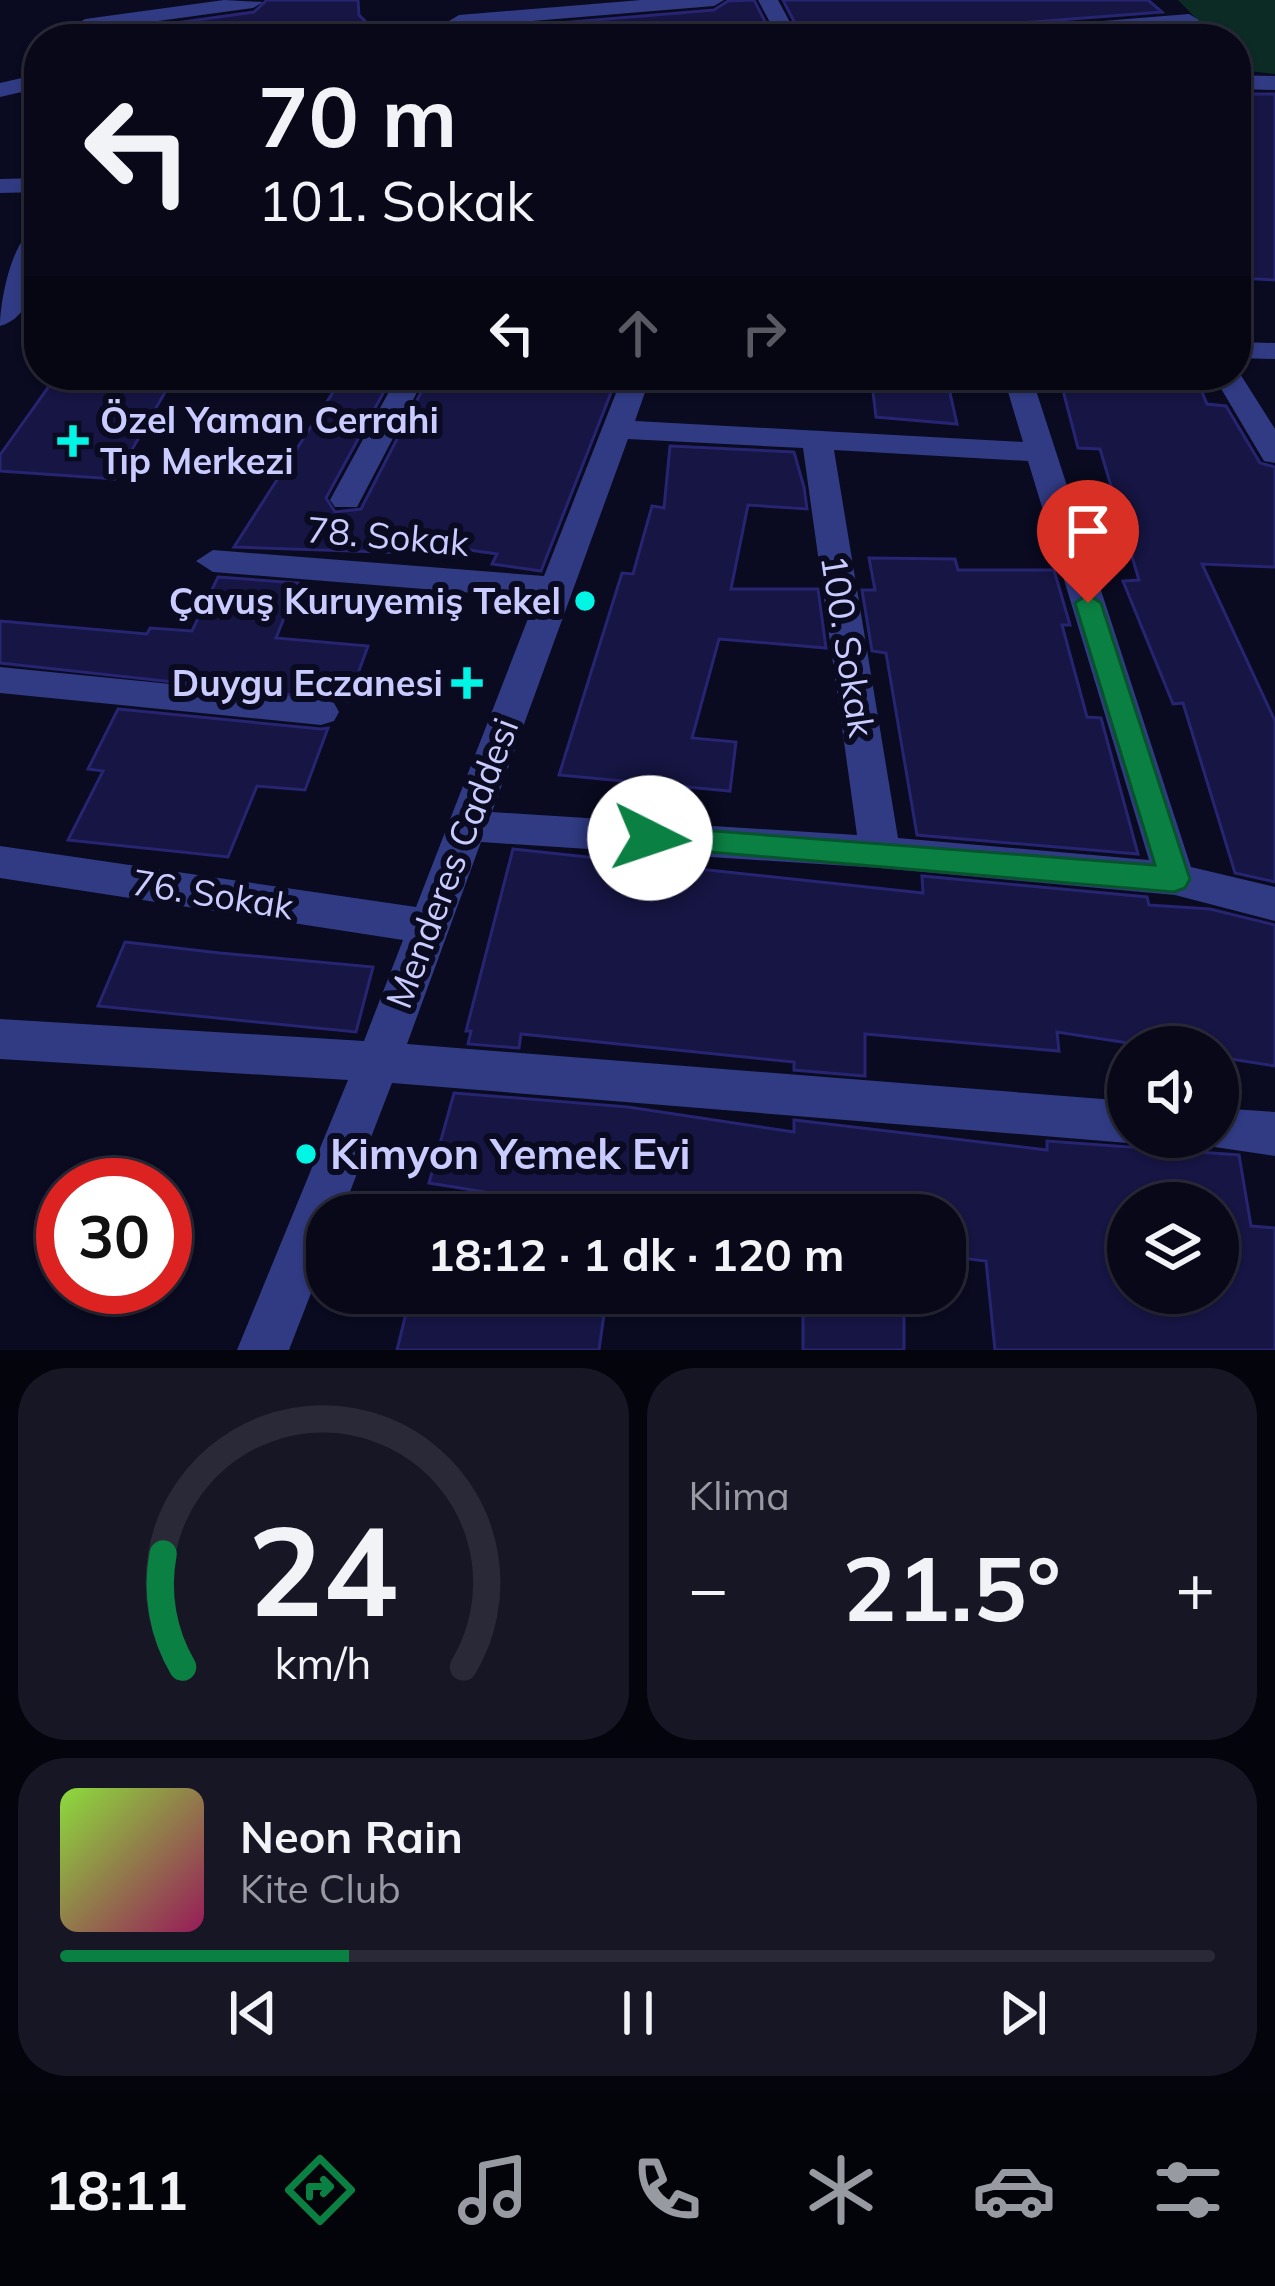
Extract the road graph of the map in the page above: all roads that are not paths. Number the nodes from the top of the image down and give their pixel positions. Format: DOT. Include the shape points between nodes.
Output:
graph roads {
  1 [pos="714,0"];
  2 [pos="1168,0"];
  3 [pos="253,2"];
  4 [pos="1190,20"];
  5 [pos="129,24"];
  6 [pos="515,24"];
  7 [pos="1141,24"];
  8 [pos="1194,24"];
  9 [pos="24,276"];
  10 [pos="13,307"];
  11 [pos="404,390"];
  12 [pos="632,390"];
  13 [pos="1021,390"];
  14 [pos="1236,390"];
  15 [pos="617,430"];
  16 [pos="817,440"];
  17 [pos="1040,452"];
  18 [pos="1275,454"];
  19 [pos="346,500"];
  20 [pos="213,561"];
  21 [pos="556,588"];
  22 [pos="0,680"];
  23 [pos="321,712"];
  24 [pos="466,826"];
  25 [pos="880,852"];
  26 [pos="0,862"];
  27 [pos="1174,879"];
  28 [pos="1275,904"];
  29 [pos="426,926"];
  30 [pos="0,1040"];
  31 [pos="378,1062"];
  32 [pos="1107,1120"];
  33 [pos="1239,1132"];
  34 [pos="1275,1135"];
  35 [pos="263,1350"];
  1 -- 6 [label="street"];
  2 -- 4 [label="street"];
  3 -- 5 [label="street"];
  4 -- 7 [label="street"];
  4 -- 8 [label="street"];
  9 -- 10 [label="street"];
  11 -- 19 [label="street"];
  12 -- 15 [label="street, Menderes Caddesi"];
  13 -- 17 [label="street"];
  14 -- 18 [label="street"];
  15 -- 16 [label="street"];
  15 -- 21 [label="street, Menderes Caddesi"];
  16 -- 17 [label="street"];
  16 -- 25 [label="street, 100. Sokak"];
  17 -- 27 [label="street"];
  20 -- 21 [label="street, 78. Sokak"];
  21 -- 24 [label="street, Menderes Caddesi"];
  22 -- 23 [label="street"];
  24 -- 25 [label="street"];
  24 -- 29 [label="street, Menderes Caddesi"];
  25 -- 27 [label="street"];
  26 -- 29 [label="street, 76. Sokak"];
  27 -- 28 [label="street"];
  29 -- 31 [label="street, Menderes Caddesi"];
  30 -- 31 [label="street"];
  31 -- 32 [label="street"];
  31 -- 35 [label="street, Menderes Caddesi"];
  33 -- 34 [label="street"];
}
